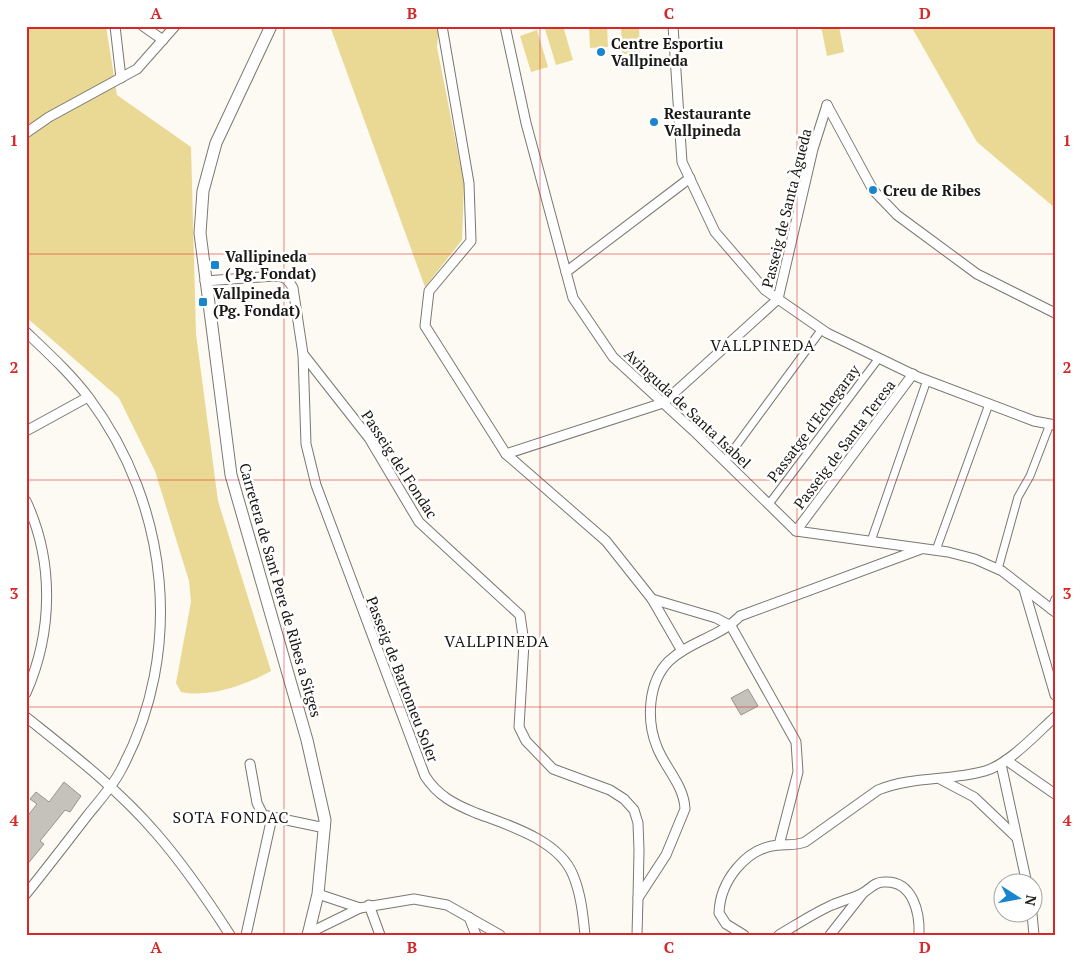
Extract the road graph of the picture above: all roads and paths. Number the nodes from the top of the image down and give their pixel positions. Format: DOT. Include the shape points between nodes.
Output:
graph roads {
  1 [pos="115,26"];
  2 [pos="143,26"];
  3 [pos="174,26"];
  4 [pos="271,26"];
  5 [pos="442,26"];
  6 [pos="505,26"];
  7 [pos="674,26"];
  8 [pos="163,40"];
  9 [pos="121,78"];
  10 [pos="26,133"];
  11 [pos="690,178"];
  12 [pos="566,272"];
  13 [pos="205,281"];
  14 [pos="778,299"];
  15 [pos="1055,313"];
  16 [pos="822,329"];
  17 [pos="26,332"];
  18 [pos="304,354"];
  19 [pos="879,358"];
  20 [pos="913,374"];
  21 [pos="927,380"];
  22 [pos="88,396"];
  23 [pos="663,403"];
  24 [pos="989,404"];
  25 [pos="1052,425"];
  26 [pos="26,430"];
  27 [pos="506,454"];
  28 [pos="725,461"];
  29 [pos="26,501"];
  30 [pos="769,504"];
  31 [pos="796,530"];
  32 [pos="871,541"];
  33 [pos="924,548"];
  34 [pos="936,550"];
  35 [pos="998,569"];
  36 [pos="1024,588"];
  37 [pos="652,599"];
  38 [pos="1055,599"];
  39 [pos="1053,611"];
  40 [pos="731,626"];
  41 [pos="682,651"];
  42 [pos="26,693"];
  43 [pos="1055,695"];
  44 [pos="1055,717"];
  45 [pos="26,718"];
  46 [pos="1003,762"];
  47 [pos="250,764"];
  48 [pos="937,777"];
  49 [pos="110,787"];
  50 [pos="1055,794"];
  51 [pos="272,817"];
  52 [pos="325,828"];
  53 [pos="1016,838"];
  54 [pos="779,845"];
  55 [pos="1025,874"];
  56 [pos="863,893"];
  57 [pos="26,894"];
  58 [pos="318,894"];
  59 [pos="638,898"];
  60 [pos="364,907"];
  61 [pos="469,917"];
  62 [pos="309,934"];
  63 [pos="230,935"];
  64 [pos="246,935"];
  65 [pos="380,935"];
  66 [pos="476,935"];
  67 [pos="500,935"];
  68 [pos="585,935"];
  69 [pos="637,935"];
  70 [pos="744,935"];
  71 [pos="778,935"];
  72 [pos="830,935"];
  73 [pos="918,935"];
  1 -- 9 [label="street"];
  2 -- 8 [label="street"];
  3 -- 8 [label="street"];
  4 -- 13 [label="street, Carretera de Sant Pere de Ribes a Sitges" via="216,143 208,169 200,233"];
  5 -- 27 [label="street" via="469,183 471,240 429,291 426,326"];
  6 -- 12 [label="street, Avinguda de Santa Isabel" via="526,123"];
  7 -- 11 [label="street" via="682,162"];
  8 -- 9 [label="street" via="142,66"];
  9 -- 10 [label="street"];
  11 -- 12 [label="street"];
  11 -- 14 [label="street" via="714,232 765,290"];
  12 -- 23 [label="street, Avinguda de Santa Isabel" via="573,298 613,357"];
  13 -- 18 [label="street, Passeig del Fondac" via="282,276 288,281 295,298"];
  13 -- 52 [label="street, Carretera de Sant Pere de Ribes a Sitges" via="231,474 307,740"];
  14 -- 15 [label="street, Passeig de Santa Àgueda" via="813,149 827,105 873,190 897,215 977,274"];
  14 -- 16 [label="street"];
  14 -- 23 [label="street, Passeig de Santa Àgueda"];
  16 -- 19 [label="street"];
  16 -- 28 [label="street"];
  17 -- 22 [label="street"];
  18 -- 59 [label="street, Passeig del Fondac" via="369,438 419,522 520,615 524,643 519,727 526,741 552,769 610,790 634,810 638,823"];
  18 -- 68 [label="street, Passeig de Bartomeu Soler" via="306,444 316,485 424,776 452,803 540,840 562,859 573,873"];
  19 -- 20 [label="street"];
  19 -- 30 [label="street, Passatge d'Echegaray"];
  20 -- 21 [label="street"];
  20 -- 31 [label="street, Passeig de Santa Teresa"];
  21 -- 24 [label="street"];
  21 -- 32 [label="street"];
  22 -- 26 [label="street"];
  22 -- 49 [label="street" via="122,450 142,496 154,541 161,594 159,647 150,693 134,742"];
  23 -- 27 [label="street, Passeig de Santa Àgueda"];
  23 -- 28 [label="street, Avinguda de Santa Isabel"];
  24 -- 25 [label="street"];
  24 -- 34 [label="street"];
  25 -- 35 [label="street" via="1018,497"];
  27 -- 37 [label="street" via="606,541"];
  28 -- 30 [label="street, Avinguda de Santa Isabel"];
  29 -- 42 [label="street" via="42,546 48,600 42,642"];
  30 -- 31 [label="street, Avinguda de Santa Isabel"];
  31 -- 32 [label="street"];
  32 -- 33 [label="street"];
  33 -- 34 [label="street"];
  33 -- 40 [label="street" via="740,616"];
  34 -- 35 [label="street"];
  35 -- 36 [label="street"];
  36 -- 39 [label="street"];
  36 -- 43 [label="street"];
  37 -- 40 [label="street" via="716,618"];
  37 -- 41 [label="street"];
  38 -- 39 [label="street"];
  40 -- 41 [label="street"];
  40 -- 54 [label="street" via="796,742 798,772"];
  41 -- 59 [label="street" via="657,678 651,716 657,748 679,787 685,809 666,855"];
  44 -- 46 [label="street"];
  45 -- 49 [label="street"];
  46 -- 48 [label="street" via="986,771"];
  46 -- 50 [label="street"];
  46 -- 53 [label="street"];
  47 -- 51 [label="street" via="261,813"];
  48 -- 53 [label="street" via="974,796"];
  48 -- 54 [label="street" via="902,782 878,790 805,842"];
  49 -- 57 [label="street"];
  49 -- 63 [label="street" via="179,861"];
  51 -- 52 [label="street"];
  51 -- 64 [label="street"];
  52 -- 58 [label="street, Carretera de Sant Pere de Ribes a Sitges"];
  53 -- 55 [label="street"];
  54 -- 70 [label="street" via="760,850 745,859 722,892 719,913 726,924"];
  56 -- 71 [label="street" via="831,906"];
  56 -- 72 [label="street"];
  56 -- 73 [label="street" via="875,883 886,881 902,888 915,901 920,920"];
  58 -- 60 [label="street"];
  58 -- 62 [label="street, Carretera de Sant Pere de Ribes a Sitges"];
  59 -- 69 [label="street, Passeig del Fondac"];
  60 -- 61 [label="street" via="414,899 447,905"];
  60 -- 62 [label="street"];
  60 -- 65 [label="street"];
  61 -- 66 [label="street"];
  61 -- 67 [label="street"];
}
